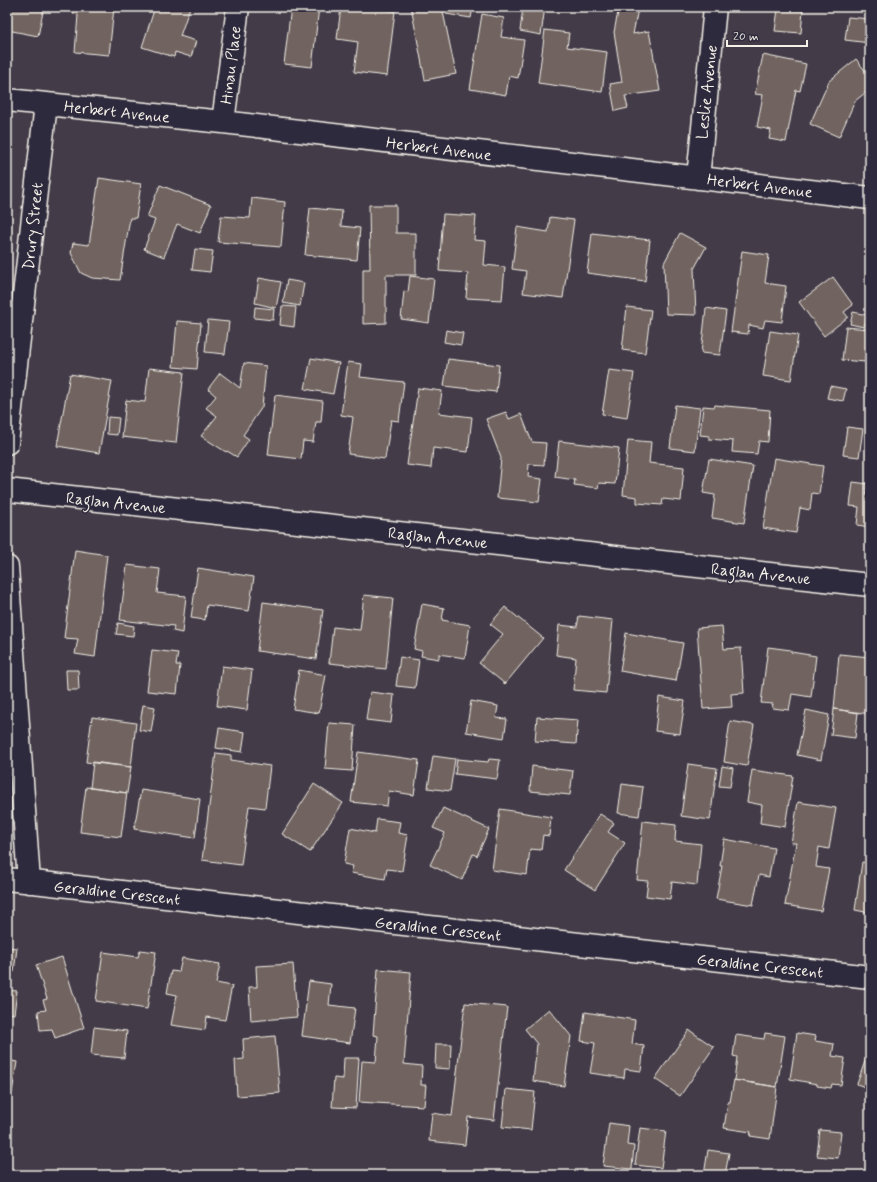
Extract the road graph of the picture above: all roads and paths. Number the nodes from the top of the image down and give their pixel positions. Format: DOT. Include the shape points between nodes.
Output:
graph roads {
  1 [pos="238,7"];
  2 [pos="715,7"];
  3 [pos="7,100"];
  4 [pos="46,104"];
  5 [pos="223,122"];
  6 [pos="698,178"];
  7 [pos="870,198"];
  8 [pos="7,443"];
  9 [pos="7,490"];
  10 [pos="7,567"];
  11 [pos="870,585"];
  12 [pos="7,879"];
  13 [pos="29,882"];
  14 [pos="870,977"];
  1 -- 5 [label="street, Hinau Place"];
  2 -- 6 [label="street, Leslie Avenue"];
  3 -- 4 [label="street, Herbert Avenue"];
  4 -- 5 [label="street, Herbert Avenue"];
  4 -- 8 [label="street, Drury Street"];
  5 -- 6 [label="street, Herbert Avenue"];
  6 -- 7 [label="street, Herbert Avenue"];
  9 -- 11 [label="street, Raglan Avenue"];
  10 -- 13 [label="street"];
  12 -- 13 [label="street, Geraldine Crescent"];
  13 -- 14 [label="street, Geraldine Crescent"];
}
